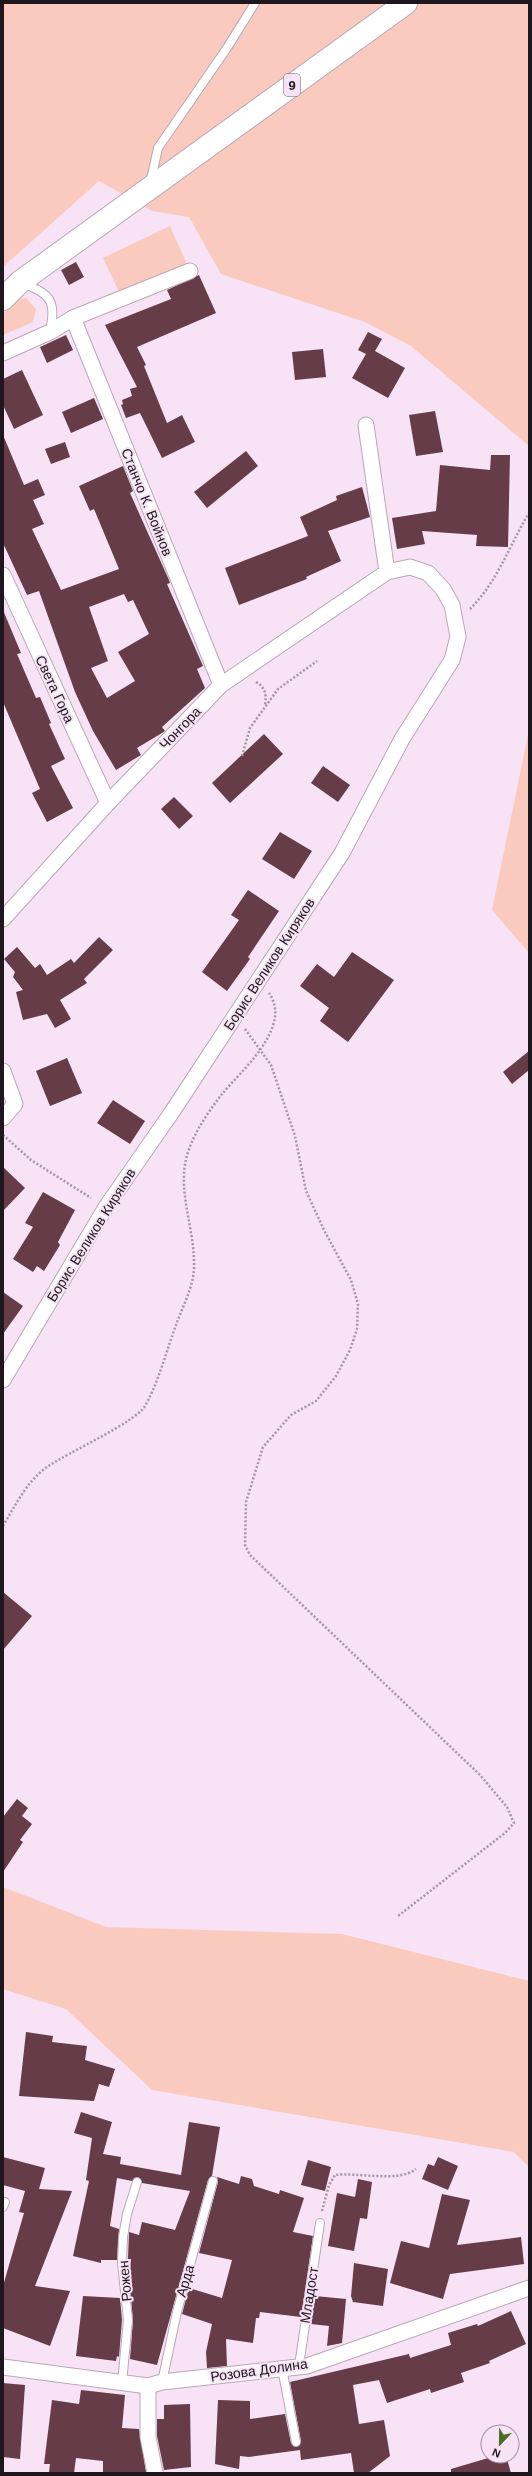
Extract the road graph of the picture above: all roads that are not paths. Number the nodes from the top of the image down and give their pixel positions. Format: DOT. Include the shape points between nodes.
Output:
graph roads {
  1 [pos="255,3"];
  2 [pos="406,3"];
  3 [pos="149,189"];
  4 [pos="190,271"];
  5 [pos="20,282"];
  6 [pos="3,299"];
  7 [pos="73,318"];
  8 [pos="50,332"];
  9 [pos="3,353"];
  10 [pos="366,425"];
  11 [pos="387,572"];
  12 [pos="3,575"];
  13 [pos="221,686"];
  14 [pos="108,804"];
  15 [pos="3,919"];
  16 [pos="3,1071"];
  17 [pos="3,1118"];
  18 [pos="3,1380"];
  19 [pos="213,2181"];
  20 [pos="137,2182"];
  21 [pos="320,2223"];
  22 [pos="529,2288"];
  23 [pos="3,2366"];
  24 [pos="299,2366"];
  25 [pos="282,2368"];
  26 [pos="122,2383"];
  27 [pos="155,2384"];
  28 [pos="296,2442"];
  29 [pos="155,2473"];
  1 -- 3 [label="lane" via="158,148"];
  2 -- 3 [label="main road, 9"];
  3 -- 5 [label="main road, 9"];
  4 -- 7 [label="street"];
  5 -- 6 [label="main road, 9"];
  5 -- 8 [label="lane" via="41,290 52,301"];
  7 -- 8 [label="street"];
  7 -- 13 [label="street, Станчо К. Войнов"];
  8 -- 9 [label="street"];
  10 -- 11 [label="street"];
  11 -- 13 [label="street, Чонгора"];
  11 -- 18 [label="street, Борис Великов Киряков" via="410,567 428,574 443,589 452,605 458,637 452,660 402,740 342,853 106,1207"];
  12 -- 14 [label="street, Света Гора"];
  13 -- 14 [label="street, Чонгора"];
  14 -- 15 [label="street, Чонгора"];
  16 -- 17 [label="street" via="15,1104"];
  19 -- 27 [label="lane, Арда"];
  20 -- 26 [label="lane, Рожен" via="122,2237 128,2320"];
  21 -- 24 [label="lane, Младост"];
  22 -- 24 [label="street, Розова Долина" via="307,2366"];
  23 -- 26 [label="street, Розова Долина"];
  24 -- 25 [label="street, Розова Долина"];
  25 -- 27 [label="street, Розова Долина"];
  25 -- 28 [label="lane"];
  26 -- 27 [label="street, Розова Долина"];
  27 -- 29 [label="street" via="148,2437"];
}
